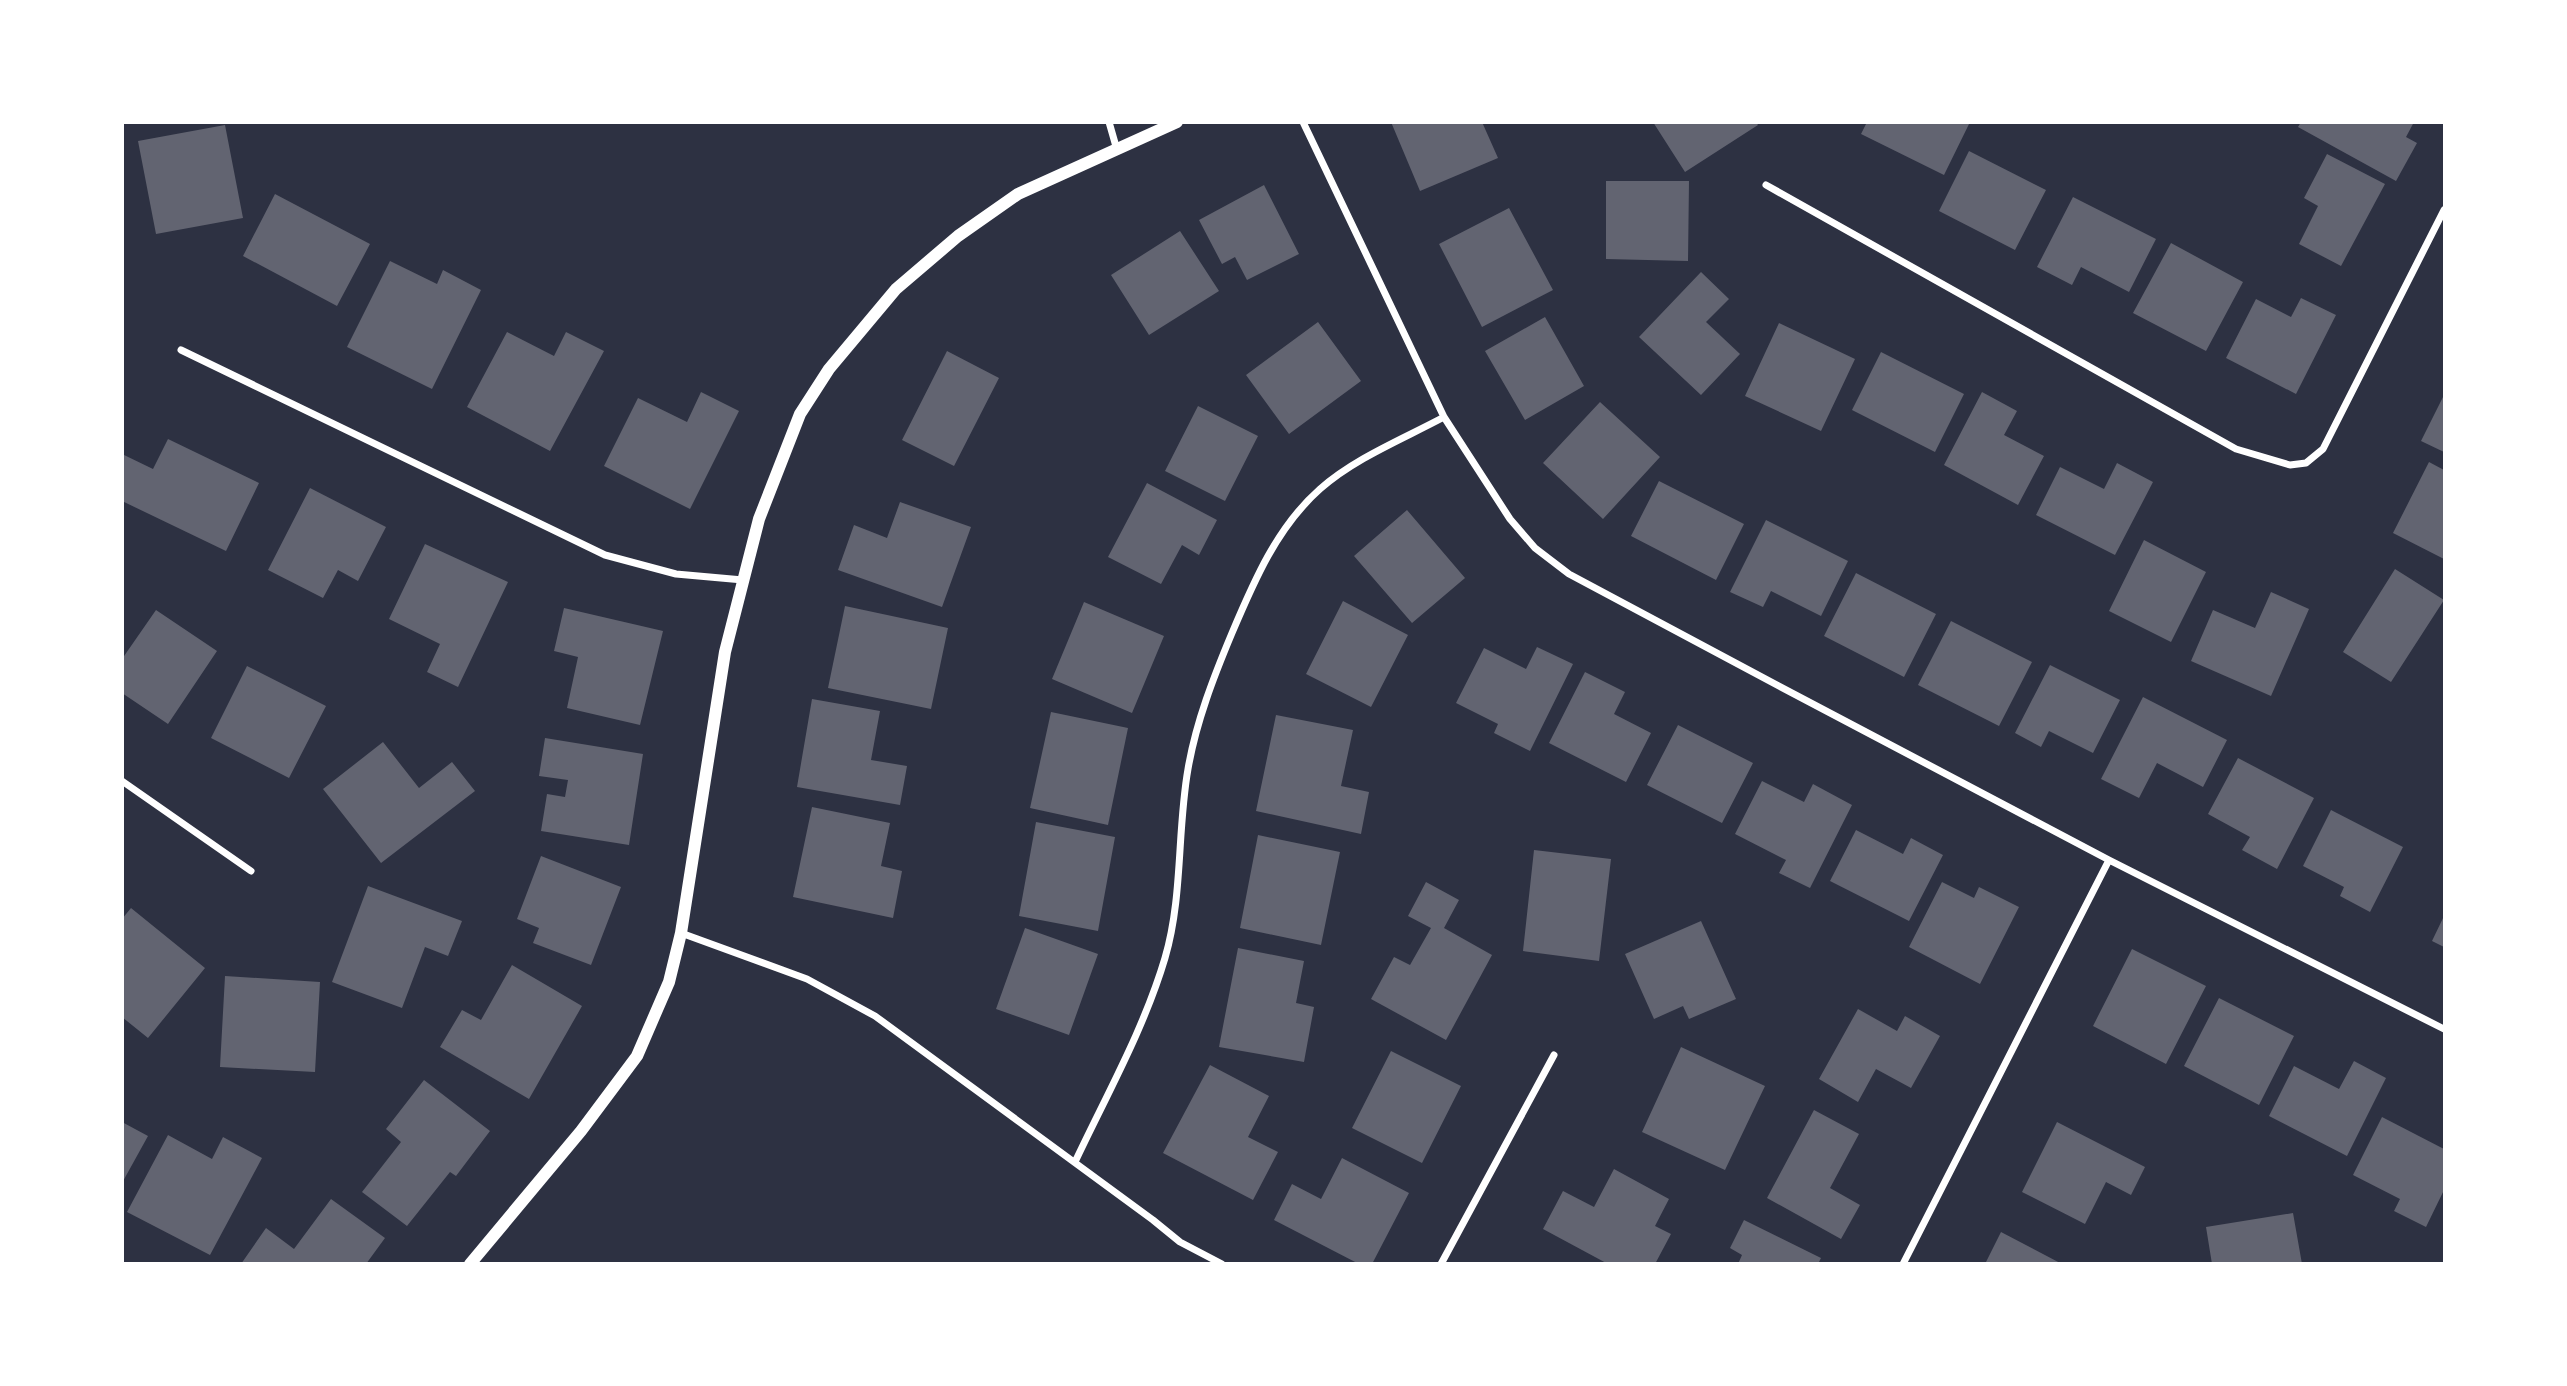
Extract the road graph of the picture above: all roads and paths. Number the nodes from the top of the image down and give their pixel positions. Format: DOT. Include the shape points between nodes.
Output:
graph roads {
  1 [pos="1109,122"];
  2 [pos="1177,122"];
  3 [pos="1303,122"];
  4 [pos="1117,151"];
  5 [pos="1766,185"];
  6 [pos="2445,210"];
  7 [pos="181,350"];
  8 [pos="1444,417"];
  9 [pos="743,580"];
  10 [pos="122,781"];
  11 [pos="2109,860"];
  12 [pos="251,871"];
  13 [pos="681,933"];
  14 [pos="2445,1029"];
  15 [pos="1554,1055"];
  16 [pos="1075,1163"];
  17 [pos="470,1264"];
  18 [pos="1222,1264"];
  19 [pos="1441,1264"];
  20 [pos="1903,1264"];
  1 -- 4 [label="street"];
  2 -- 4 [label="street"];
  3 -- 8 [label="street"];
  4 -- 9 [label="street" via="1018,194 958,236 896,289 829,369 800,414 759,519"];
  5 -- 6 [label="street" via="2236,449 2290,466 2306,463 2323,449"];
  7 -- 9 [label="street" via="605,555 676,574"];
  8 -- 11 [label="street" via="1510,519 1535,548 1569,574"];
  8 -- 16 [label="street" via="1363,460 1321,489 1290,521 1259,570 1209,687 1188,768 1174,913 1165,957 1145,1012"];
  9 -- 13 [label="street" via="724,652"];
  10 -- 12 [label="street"];
  11 -- 14 [label="street"];
  11 -- 20 [label="street"];
  13 -- 16 [label="street" via="807,979 875,1016"];
  13 -- 17 [label="street" via="669,982 637,1056"];
  15 -- 19 [label="street"];
  16 -- 18 [label="street" via="1180,1242"];
}
